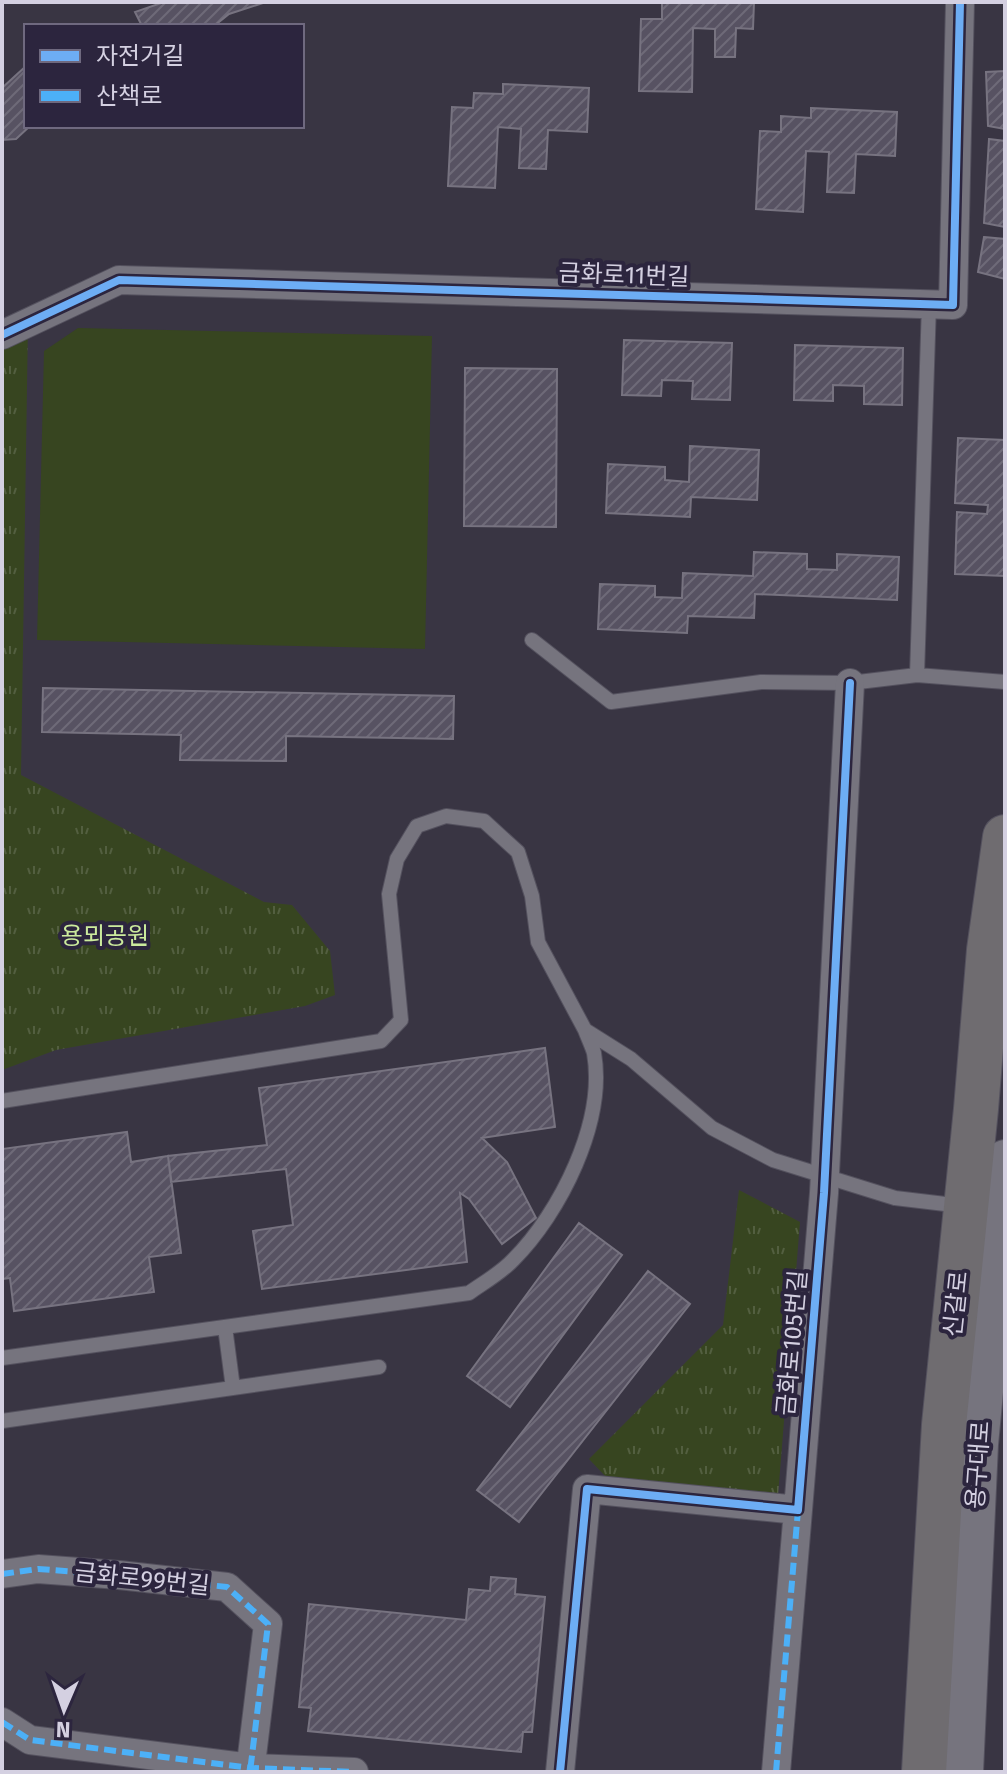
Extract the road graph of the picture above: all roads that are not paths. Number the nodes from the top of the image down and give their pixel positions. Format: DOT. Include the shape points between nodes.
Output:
graph roads {
  1 [pos="960,2"];
  2 [pos="929,304"];
  3 [pos="2,335"];
  4 [pos="532,640"];
  5 [pos="917,675"];
  6 [pos="1005,682"];
  7 [pos="850,683"];
  8 [pos="1005,837"];
  9 [pos="585,1030"];
  10 [pos="2,1101"];
  11 [pos="1005,1160"];
  12 [pos="823,1175"];
  13 [pos="966,1206"];
  14 [pos="225,1327"];
  15 [pos="2,1358"];
  16 [pos="379,1367"];
  17 [pos="233,1388"];
  18 [pos="2,1421"];
  19 [pos="798,1510"];
  20 [pos="2,1574"];
  21 [pos="2,1722"];
  22 [pos="250,1770"];
  23 [pos="354,1772"];
  24 [pos="560,1772"];
  25 [pos="776,1772"];
  26 [pos="924,1772"];
  27 [pos="963,1772"];
  1 -- 2 [label="street" via="953,305"];
  2 -- 3 [label="street, 금화로11번길" via="119,280"];
  2 -- 5 [label="lane"];
  4 -- 7 [label="lane" via="611,702 761,682"];
  5 -- 6 [label="lane"];
  5 -- 7 [label="lane"];
  7 -- 12 [label="street, 금화로105번길"];
  8 -- 13 [label="main road, 신갈로" via="989,950"];
  9 -- 10 [label="lane" via="538,942 532,896 518,852 484,821 446,816 417,826 397,859 389,894 401,1020 381,1041"];
  9 -- 12 [label="lane" via="631,1059 712,1128 773,1160"];
  9 -- 14 [label="lane" via="594,1053 594,1092 583,1149 557,1203 513,1261 469,1293"];
  11 -- 27 [label="main road, 용구대로" via="978,1444"];
  12 -- 13 [label="lane" via="895,1198"];
  12 -- 19 [label="street, 금화로105번길"];
  13 -- 26 [label="main road, 신갈로" via="944,1425"];
  14 -- 15 [label="lane"];
  14 -- 17 [label="lane"];
  16 -- 17 [label="lane"];
  17 -- 18 [label="lane"];
  19 -- 24 [label="street" via="587,1489"];
  19 -- 25 [label="street, 금화로105번길"];
  20 -- 22 [label="street, 금화로99번길" via="38,1569 227,1587 268,1624"];
  21 -- 22 [label="street" via="30,1740"];
  22 -- 23 [label="street"];
}
